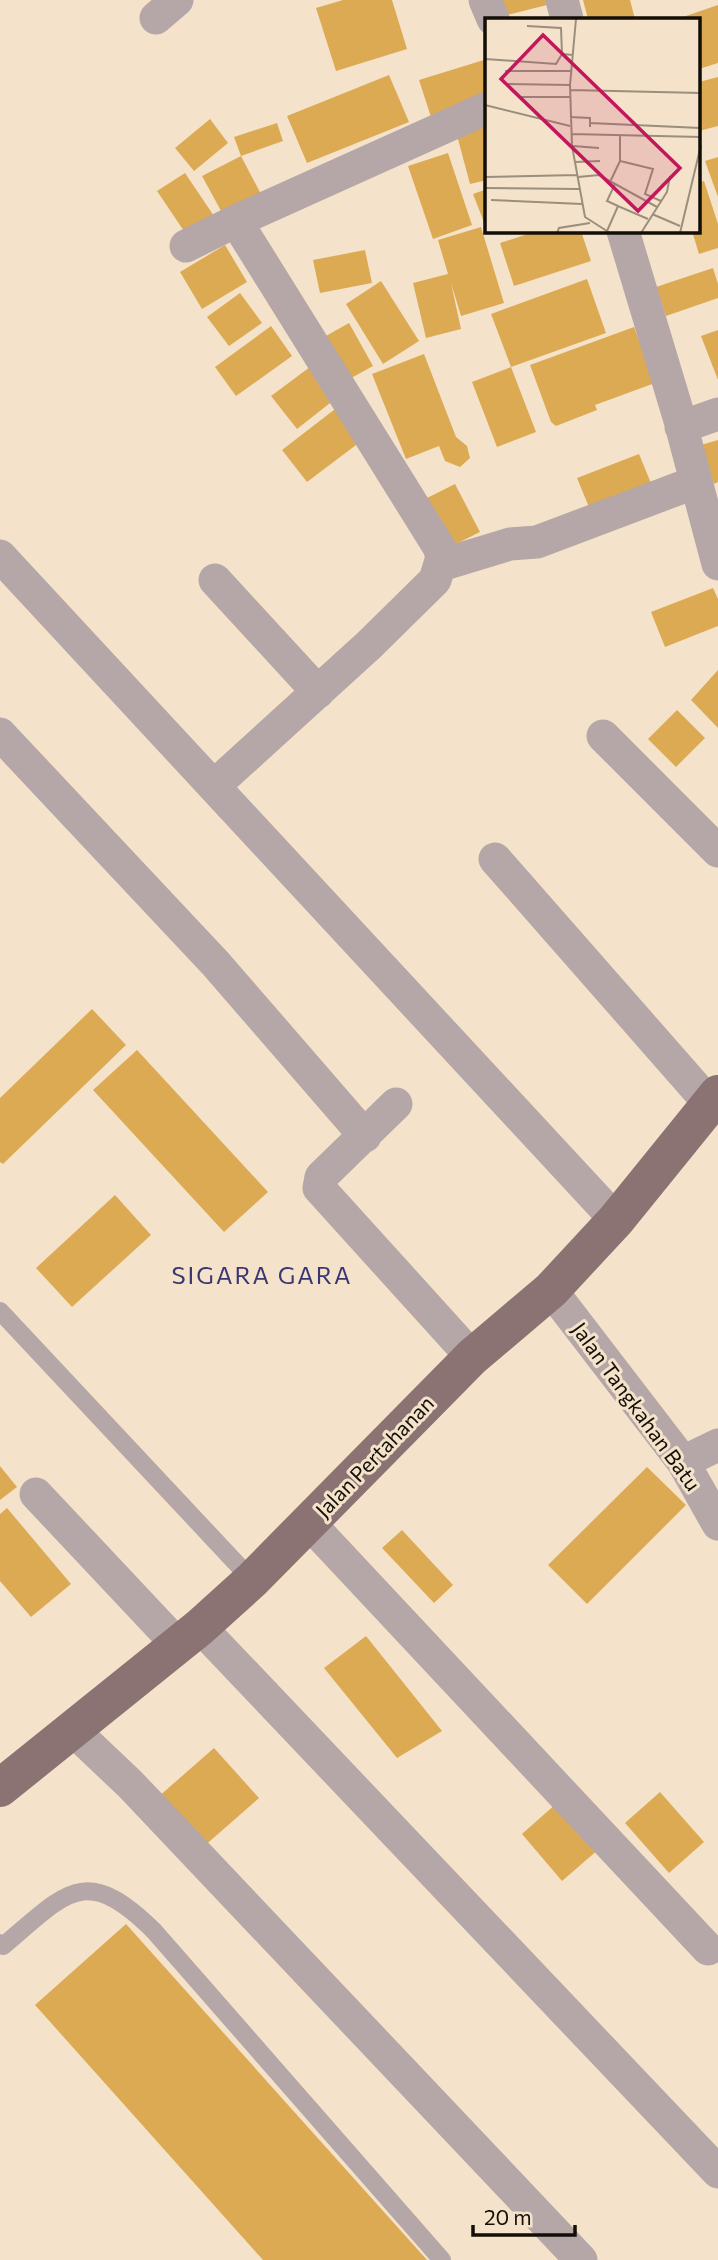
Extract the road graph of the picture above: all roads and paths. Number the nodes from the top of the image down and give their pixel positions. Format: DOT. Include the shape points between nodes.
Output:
graph roads {
  1 [pos="485,0"];
  2 [pos="562,0"];
  3 [pos="493,18"];
  4 [pos="567,18"];
  5 [pos="485,109"];
  6 [pos="236,221"];
  7 [pos="624,233"];
  8 [pos="186,246"];
  9 [pos="718,414"];
  10 [pos="681,427"];
  11 [pos="696,482"];
  12 [pos="0,556"];
  13 [pos="718,564"];
  14 [pos="441,565"];
  15 [pos="215,580"];
  16 [pos="318,692"];
  17 [pos="0,734"];
  18 [pos="603,736"];
  19 [pos="214,786"];
  20 [pos="718,851"];
  21 [pos="495,859"];
  22 [pos="714,1100"];
  23 [pos="396,1104"];
  24 [pos="365,1136"];
  25 [pos="616,1220"];
  26 [pos="551,1290"];
  27 [pos="0,1311"];
  28 [pos="472,1357"];
  29 [pos="718,1445"];
  30 [pos="683,1462"];
  31 [pos="36,1494"];
  32 [pos="309,1523"];
  33 [pos="718,1524"];
  34 [pos="251,1580"];
  35 [pos="189,1636"];
  36 [pos="73,1730"];
  37 [pos="0,1788"];
  38 [pos="1,1946"];
  39 [pos="708,1949"];
  40 [pos="718,2172"];
  41 [pos="442,2260"];
  42 [pos="581,2260"];
  1 -- 3 [label="street"];
  2 -- 4 [label="street"];
  5 -- 6 [label="street"];
  6 -- 8 [label="street"];
  6 -- 14 [label="street" via="439,547"];
  7 -- 10 [label="street"];
  9 -- 10 [label="street"];
  10 -- 11 [label="street"];
  11 -- 13 [label="street"];
  11 -- 14 [label="street" via="537,542 510,544"];
  12 -- 19 [label="street"];
  14 -- 16 [label="street" via="435,580"];
  15 -- 16 [label="street"];
  16 -- 19 [label="street"];
  17 -- 24 [label="street" via="216,964"];
  18 -- 20 [label="street"];
  19 -- 25 [label="street"];
  21 -- 22 [label="street"];
  22 -- 25 [label="main road, Jalan Pertahanan"];
  23 -- 24 [label="street"];
  24 -- 28 [label="street" via="321,1177 319,1188"];
  25 -- 26 [label="main road, Jalan Pertahanan"];
  26 -- 28 [label="main road, Jalan Pertahanan"];
  26 -- 30 [label="street, Jalan Tangkahan Batu"];
  27 -- 34 [label="lane"];
  28 -- 32 [label="main road, Jalan Pertahanan"];
  29 -- 30 [label="street"];
  30 -- 33 [label="street, Jalan Tangkahan Batu"];
  31 -- 35 [label="street"];
  32 -- 34 [label="main road, Jalan Pertahanan"];
  32 -- 39 [label="street"];
  34 -- 35 [label="main road, Jalan Pertahanan"];
  35 -- 36 [label="main road, Jalan Pertahanan"];
  35 -- 40 [label="street"];
  36 -- 37 [label="main road, Jalan Pertahanan"];
  36 -- 42 [label="street" via="130,1784"];
  38 -- 41 [label="lane" via="79,1891 91,1889 120,1901 154,1931"];
}
